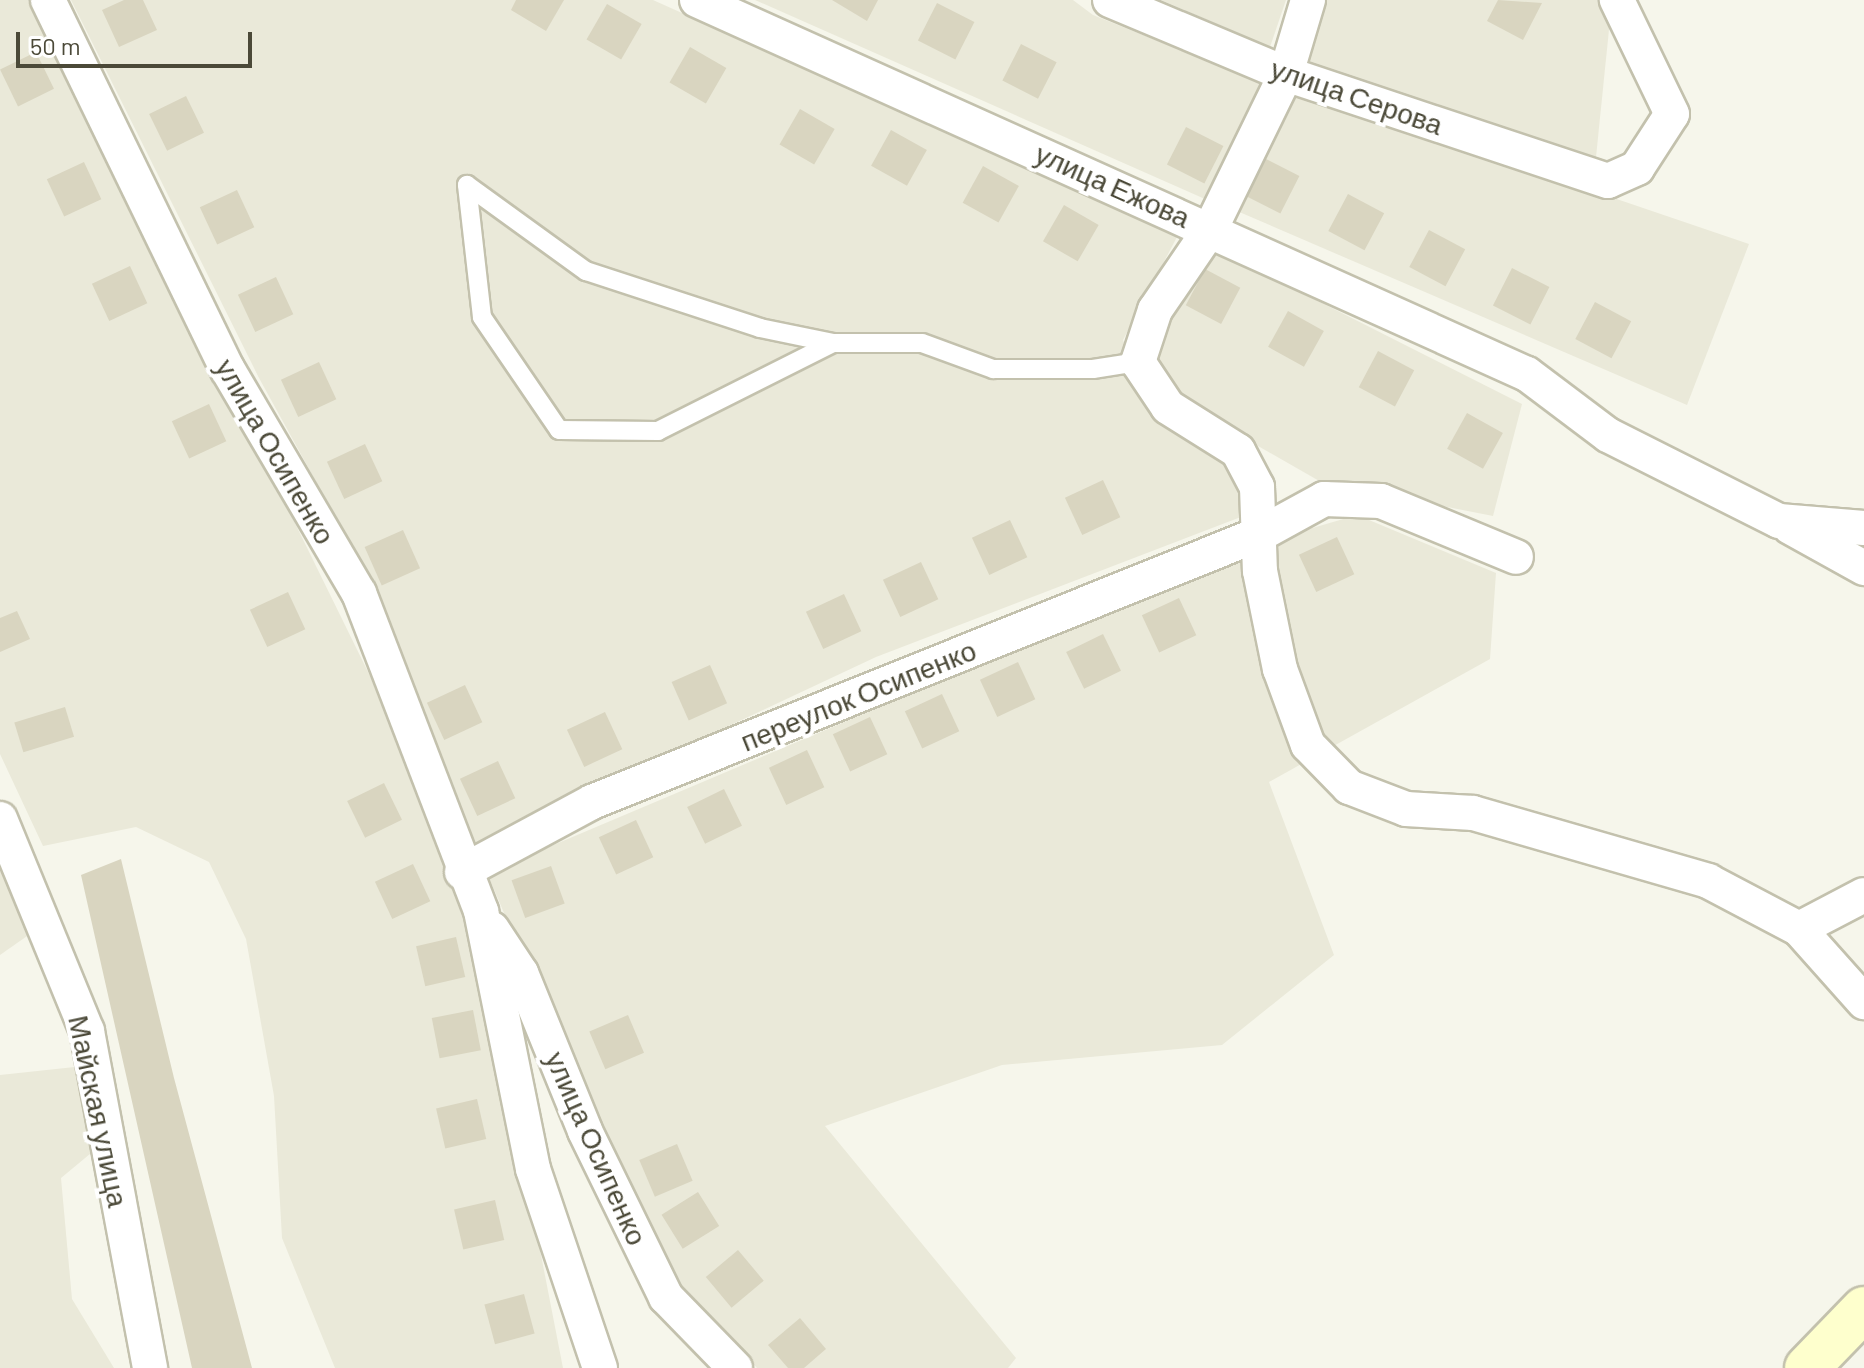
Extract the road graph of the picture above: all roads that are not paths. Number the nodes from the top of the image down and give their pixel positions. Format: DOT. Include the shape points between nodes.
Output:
graph roads {
  1 [pos="48,0"];
  2 [pos="697,0"];
  3 [pos="1110,0"];
  4 [pos="1308,0"];
  5 [pos="1617,0"];
  6 [pos="1286,74"];
  7 [pos="1211,228"];
  8 [pos="833,343"];
  9 [pos="1138,362"];
  10 [pos="1779,521"];
  11 [pos="1864,528"];
  12 [pos="1262,533"];
  13 [pos="1516,557"];
  14 [pos="1864,568"];
  15 [pos="0,819"];
  16 [pos="462,872"];
  17 [pos="1864,895"];
  18 [pos="481,911"];
  19 [pos="1799,929"];
  20 [pos="1864,1002"];
  21 [pos="1864,1309"];
  22 [pos="150,1368"];
  23 [pos="600,1368"];
  24 [pos="735,1368"];
  25 [pos="1807,1368"];
  1 -- 16 [label="street, улица Осипенко" via="228,370 359,593"];
  2 -- 7 [label="street, улица Ежова"];
  3 -- 6 [label="street, улица Серова"];
  4 -- 6 [label="street"];
  5 -- 6 [label="street, улица Серова" via="1672,114 1637,168 1608,181"];
  6 -- 7 [label="street"];
  7 -- 9 [label="street" via="1155,310"];
  7 -- 10 [label="street, улица Ежова" via="1527,374 1608,435"];
  8 -- 8 [label="lane" via="760,328 586,271 467,185 482,317 559,430 658,431"];
  8 -- 9 [label="lane" via="922,343 993,369 1093,369"];
  9 -- 12 [label="street" via="1168,407 1238,451 1257,487"];
  10 -- 11 [label="street"];
  10 -- 14 [label="street, улица Ежова"];
  12 -- 13 [label="street, переулок Осипенко" via="1324,499 1381,501"];
  12 -- 16 [label="street, переулок Осипенко" via="592,802"];
  12 -- 19 [label="street" via="1260,571 1280,669 1308,745 1349,787 1406,809 1473,813 1607,849 1708,881"];
  15 -- 22 [label="street, Майская улица" via="87,1031"];
  16 -- 18 [label="street, улица Осипенко"];
  17 -- 19 [label="street"];
  18 -- 23 [label="street, улица Осипенко" via="533,1169"];
  18 -- 24 [label="street, улица Осипенко" via="521,973 585,1131 666,1297"];
  19 -- 20 [label="street"];
  21 -- 25 [label="main road"];
}
